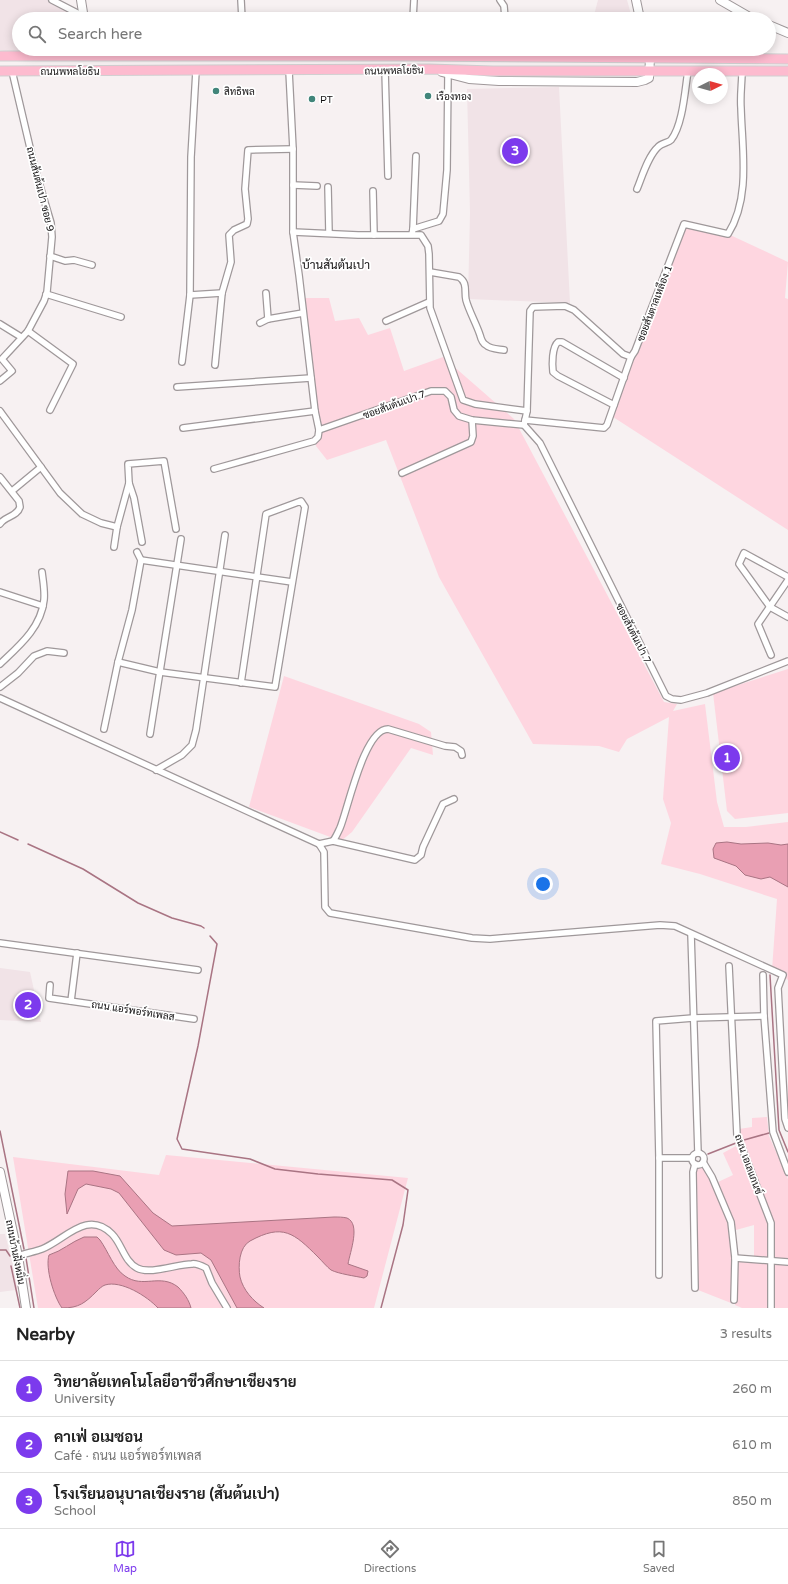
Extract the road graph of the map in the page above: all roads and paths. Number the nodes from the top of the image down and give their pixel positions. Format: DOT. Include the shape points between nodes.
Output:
graph roads {
  1 [pos="52,0"];
  2 [pos="81,0"];
  3 [pos="241,0"];
  4 [pos="414,0"];
  5 [pos="500,0"];
  6 [pos="636,0"];
  7 [pos="720,0"];
  8 [pos="75,12"];
  9 [pos="83,12"];
  10 [pos="242,12"];
  11 [pos="413,12"];
  12 [pos="504,12"];
  13 [pos="639,12"];
  14 [pos="741,12"];
  15 [pos="776,28"];
  16 [pos="788,33"];
  17 [pos="12,55"];
  18 [pos="0,56"];
  19 [pos="552,56"];
  20 [pos="626,56"];
  21 [pos="631,56"];
  22 [pos="650,56"];
  23 [pos="661,56"];
  24 [pos="622,58"];
  25 [pos="788,59"];
  26 [pos="429,69"];
  27 [pos="384,70"];
  28 [pos="688,70"];
  29 [pos="0,71"];
  30 [pos="12,71"];
  31 [pos="196,71"];
  32 [pos="289,71"];
  33 [pos="650,71"];
  34 [pos="742,71"];
  35 [pos="788,71"];
  36 [pos="448,73"];
  37 [pos="293,149"];
  38 [pos="416,156"];
  39 [pos="388,176"];
  40 [pos="293,185"];
  41 [pos="317,186"];
  42 [pos="328,187"];
  43 [pos="637,189"];
  44 [pos="373,191"];
  45 [pos="293,232"];
  46 [pos="413,232"];
  47 [pos="329,233"];
  48 [pos="374,235"];
  49 [pos="50,256"];
  50 [pos="92,265"];
  51 [pos="430,272"];
  52 [pos="222,293"];
  53 [pos="266,293"];
  54 [pos="46,294"];
  55 [pos="190,295"];
  56 [pos="429,302"];
  57 [pos="303,313"];
  58 [pos="121,317"];
  59 [pos="268,319"];
  60 [pos="386,320"];
  61 [pos="260,323"];
  62 [pos="0,324"];
  63 [pos="28,330"];
  64 [pos="21,337"];
  65 [pos="504,350"];
  66 [pos="631,357"];
  67 [pos="182,362"];
  68 [pos="215,365"];
  69 [pos="311,378"];
  70 [pos="624,378"];
  71 [pos="0,381"];
  72 [pos="177,387"];
  73 [pos="614,405"];
  74 [pos="50,410"];
  75 [pos="0,411"];
  76 [pos="315,411"];
  77 [pos="527,411"];
  78 [pos="472,420"];
  79 [pos="525,423"];
  80 [pos="183,428"];
  81 [pos="319,430"];
  82 [pos="41,467"];
  83 [pos="214,469"];
  84 [pos="402,473"];
  85 [pos="0,477"];
  86 [pos="129,483"];
  87 [pos="12,491"];
  88 [pos="0,524"];
  89 [pos="117,527"];
  90 [pos="176,529"];
  91 [pos="225,534"];
  92 [pos="181,539"];
  93 [pos="142,542"];
  94 [pos="114,547"];
  95 [pos="137,552"];
  96 [pos="141,560"];
  97 [pos="177,565"];
  98 [pos="42,572"];
  99 [pos="220,572"];
  100 [pos="257,577"];
  101 [pos="788,580"];
  102 [pos="292,582"];
  103 [pos="0,592"];
  104 [pos="43,606"];
  105 [pos="770,607"];
  106 [pos="788,617"];
  107 [pos="64,653"];
  108 [pos="771,655"];
  109 [pos="788,661"];
  110 [pos="118,662"];
  111 [pos="0,664"];
  112 [pos="160,672"];
  113 [pos="202,677"];
  114 [pos="241,683"];
  115 [pos="0,686"];
  116 [pos="0,698"];
  117 [pos="104,729"];
  118 [pos="150,734"];
  119 [pos="462,755"];
  120 [pos="156,770"];
  121 [pos="454,799"];
  122 [pos="333,841"];
  123 [pos="319,844"];
  124 [pos="691,934"];
  125 [pos="0,943"];
  126 [pos="77,953"];
  127 [pos="729,966"];
  128 [pos="198,970"];
  129 [pos="763,975"];
  130 [pos="50,985"];
  131 [pos="71,1001"];
  132 [pos="764,1016"];
  133 [pos="730,1017"];
  134 [pos="693,1018"];
  135 [pos="194,1020"];
  136 [pos="788,1128"];
  137 [pos="698,1153"];
  138 [pos="659,1158"];
  139 [pos="693,1161"];
  140 [pos="704,1162"];
  141 [pos="0,1172"];
  142 [pos="788,1172"];
  143 [pos="18,1256"];
  144 [pos="735,1258"];
  145 [pos="771,1261"];
  146 [pos="788,1262"];
  147 [pos="659,1275"];
  148 [pos="695,1288"];
  149 [pos="734,1300"];
  150 [pos="26,1308"];
  151 [pos="227,1308"];
  152 [pos="771,1308"];
  1 -- 8 [label="street"];
  2 -- 9 [label="main road"];
  3 -- 10 [label="street"];
  4 -- 11 [label="street"];
  5 -- 12 [label="street"];
  6 -- 13 [label="main road"];
  7 -- 14 [label="main road"];
  15 -- 16 [label="main road"];
  17 -- 18 [label="main road, ถนนพหลโยธิน"];
  19 -- 24 [label="main road, ถนนพหลโยธิน"];
  20 -- 24 [label="main road"];
  21 -- 24 [label="main road, ถนนพหลโยธิน"];
  22 -- 33 [label="main road"];
  23 -- 25 [label="main road, ถนนพหลโยธิน"];
  26 -- 27 [label="main road, ถนนพหลโยธิน"];
  26 -- 33 [label="main road, ถนนพหลโยธิน"];
  26 -- 36 [label="main road"];
  27 -- 32 [label="main road, ถนนพหลโยธิน"];
  27 -- 39 [label="street"];
  28 -- 33 [label="main road, ถนนพหลโยธิน"];
  28 -- 34 [label="main road, ถนนพหลโยธิน"];
  28 -- 43 [label="street" via="678,125 671,140 658,146 654,152"];
  29 -- 30 [label="main road, ถนนพหลโยธิน"];
  30 -- 31 [label="main road, ถนนพหลโยธิน"];
  30 -- 49 [label="street, ถนนสันต้นเปา ซอย 9" via="35,169 52,223"];
  31 -- 32 [label="main road, ถนนพหลโยธิน"];
  31 -- 55 [label="street" via="191,157"];
  32 -- 37 [label="street"];
  33 -- 36 [label="main road" via="650,78 637,82 499,81 469,79"];
  34 -- 35 [label="main road, ถนนพหลโยธิน"];
  34 -- 66 [label="street, ซอยสันตาลเหลือง 1" via="742,192 734,224 728,234 684,224"];
  36 -- 46 [label="street" via="447,170 443,214 439,222"];
  37 -- 40 [label="street"];
  37 -- 52 [label="street" via="248,150 245,189 248,219 247,224 229,235 231,262"];
  38 -- 46 [label="street"];
  40 -- 41 [label="street"];
  40 -- 45 [label="street"];
  42 -- 47 [label="street"];
  44 -- 48 [label="street"];
  45 -- 47 [label="street"];
  45 -- 57 [label="street"];
  46 -- 48 [label="street"];
  46 -- 51 [label="street" via="421,235 428,246"];
  47 -- 48 [label="street"];
  49 -- 50 [label="street"];
  49 -- 54 [label="street, ถนนสันต้นเปา ซอย 9"];
  51 -- 56 [label="street"];
  51 -- 65 [label="street" via="463,280 466,299 482,341 488,347"];
  52 -- 55 [label="street"];
  52 -- 68 [label="street"];
  53 -- 59 [label="street"];
  54 -- 58 [label="street"];
  54 -- 63 [label="street, ถนนสันต้นเปา ซอย 9"];
  55 -- 67 [label="street"];
  56 -- 60 [label="street"];
  56 -- 77 [label="street" via="463,400"];
  57 -- 59 [label="street"];
  57 -- 69 [label="street"];
  59 -- 61 [label="street"];
  62 -- 64 [label="street"];
  63 -- 64 [label="street, ถนนสันต้นเปา ซอย 9"];
  63 -- 74 [label="street" via="73,364"];
  64 -- 71 [label="street, ถนนสันต้นเปา ซอย 9" via="2,359 12,371"];
  66 -- 70 [label="street"];
  66 -- 77 [label="street" via="623,354 574,310 565,306 533,307 530,311"];
  69 -- 72 [label="street"];
  69 -- 76 [label="street"];
  70 -- 73 [label="street"];
  70 -- 73 [label="street" via="562,342 555,344 553,372"];
  73 -- 79 [label="street" via="607,425 601,428"];
  75 -- 82 [label="street"];
  76 -- 80 [label="street"];
  76 -- 81 [label="street"];
  77 -- 79 [label="street"];
  78 -- 79 [label="street, ซอยสันต้นเปา 7"];
  78 -- 81 [label="street, ซอยสันต้นเปา 7" via="459,416 445,391 431,391"];
  78 -- 84 [label="street" via="471,442"];
  79 -- 109 [label="street, ซอยสันต้นเปา 7" via="540,443 666,696 681,700 707,693"];
  81 -- 83 [label="street" via="318,438 314,441"];
  82 -- 87 [label="street"];
  82 -- 89 [label="street" via="60,493 82,514"];
  85 -- 87 [label="street"];
  86 -- 89 [label="street"];
  86 -- 90 [label="street" via="128,464 164,461"];
  86 -- 93 [label="street"];
  87 -- 88 [label="street" via="20,504 20,510"];
  89 -- 94 [label="street"];
  91 -- 99 [label="street"];
  92 -- 97 [label="street"];
  95 -- 96 [label="street"];
  96 -- 97 [label="street"];
  96 -- 110 [label="street" via="132,610"];
  97 -- 99 [label="street"];
  97 -- 112 [label="street"];
  98 -- 104 [label="street" via="45,595"];
  99 -- 100 [label="street"];
  99 -- 113 [label="street"];
  100 -- 102 [label="street"];
  100 -- 102 [label="street" via="266,514 301,501 305,507"];
  100 -- 114 [label="street"];
  101 -- 105 [label="street"];
  101 -- 105 [label="street" via="744,553 739,564"];
  102 -- 114 [label="street" via="275,687"];
  103 -- 104 [label="street"];
  104 -- 111 [label="street" via="27,638"];
  105 -- 106 [label="street"];
  105 -- 108 [label="street" via="758,624"];
  107 -- 115 [label="street" via="47,651 34,656 18,673"];
  110 -- 112 [label="street"];
  110 -- 117 [label="street"];
  112 -- 113 [label="street"];
  112 -- 118 [label="street"];
  113 -- 114 [label="street"];
  113 -- 120 [label="street" via="192,745 182,756"];
  116 -- 120 [label="street"];
  119 -- 122 [label="street" via="455,747 388,729 378,732 362,762 341,827"];
  120 -- 123 [label="street"];
  121 -- 122 [label="street" via="443,804 421,855 415,860"];
  122 -- 123 [label="street"];
  123 -- 124 [label="street" via="324,852 324,907 330,913 472,938 490,939 660,925 675,926"];
  124 -- 134 [label="street"];
  124 -- 136 [label="street" via="782,975 778,988 785,1119"];
  125 -- 126 [label="street"];
  126 -- 128 [label="street"];
  126 -- 131 [label="street"];
  127 -- 133 [label="street, ถนน เอเลแกนซ์"];
  129 -- 132 [label="street"];
  130 -- 131 [label="street, ถนน แอร์พอร์ทเพลส" via="49,998"];
  131 -- 135 [label="street, ถนน แอร์พอร์ทเพลส"];
  132 -- 133 [label="street"];
  132 -- 142 [label="street" via="773,1132"];
  133 -- 134 [label="street"];
  133 -- 145 [label="street, ถนน เอเลแกนซ์" via="737,1135 771,1223"];
  134 -- 137 [label="street"];
  134 -- 138 [label="street" via="656,1021"];
  137 -- 139 [label="street" via="693,1155"];
  137 -- 140 [label="street" via="704,1156"];
  138 -- 139 [label="street"];
  138 -- 147 [label="street"];
  139 -- 140 [label="street" via="698,1165"];
  139 -- 148 [label="street"];
  140 -- 144 [label="street" via="731,1222"];
  141 -- 143 [label="main road, ถนนบ้านฝั่งหมิ่น"];
  143 -- 150 [label="main road, ถนนบ้านฝั่งหมิ่น"];
  143 -- 151 [label="street" via="43,1249 72,1230 89,1225 101,1226 113,1235 127,1258 137,1268 151,1270 193,1263 206,1268"];
  144 -- 145 [label="street"];
  144 -- 149 [label="street"];
  145 -- 146 [label="street"];
  145 -- 152 [label="street, ถนน เอเลแกนซ์"];
}
